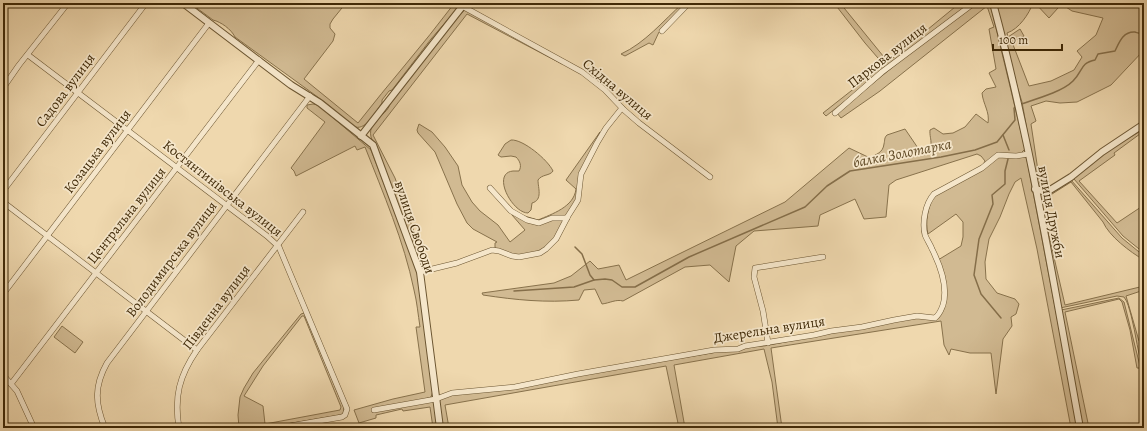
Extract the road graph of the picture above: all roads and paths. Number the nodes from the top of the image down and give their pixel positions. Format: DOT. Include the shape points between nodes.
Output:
graph roads {
  1 [pos="68,3"];
  2 [pos="146,3"];
  3 [pos="183,3"];
  4 [pos="689,3"];
  5 [pos="974,3"];
  6 [pos="993,3"];
  7 [pos="464,4"];
  8 [pos="209,23"];
  9 [pos="662,31"];
  10 [pos="28,55"];
  11 [pos="259,60"];
  12 [pos="3,88"];
  13 [pos="78,92"];
  14 [pos="310,96"];
  15 [pos="622,108"];
  16 [pos="835,113"];
  17 [pos="1144,124"];
  18 [pos="128,130"];
  19 [pos="361,136"];
  20 [pos="1028,154"];
  21 [pos="177,168"];
  22 [pos="710,177"];
  23 [pos="490,188"];
  24 [pos="1035,189"];
  25 [pos="3,191"];
  26 [pos="3,202"];
  27 [pos="226,206"];
  28 [pos="303,212"];
  29 [pos="567,218"];
  30 [pos="47,236"];
  31 [pos="278,245"];
  32 [pos="823,257"];
  33 [pos="420,272"];
  34 [pos="96,273"];
  35 [pos="3,294"];
  36 [pos="146,311"];
  37 [pos="768,343"];
  38 [pos="197,350"];
  39 [pos="3,375"];
  40 [pos="11,384"];
  41 [pos="436,399"];
  42 [pos="374,410"];
  43 [pos="34,428"];
  44 [pos="105,428"];
  45 [pos="179,428"];
  46 [pos="278,428"];
  47 [pos="440,428"];
  48 [pos="1080,428"];
  1 -- 10 [label="street"];
  2 -- 13 [label="street, Садова вулиця"];
  3 -- 8 [label="street, вулиця Свободи"];
  4 -- 9 [label="street"];
  5 -- 16 [label="street, Паркова вулиця" via="882,72"];
  6 -- 20 [label="street, вулиця Дружби"];
  7 -- 15 [label="street, Східна вулиця" via="582,72 605,90"];
  7 -- 19 [label="street"];
  8 -- 11 [label="street, вулиця Свободи"];
  8 -- 18 [label="street, Козацька вулиця"];
  10 -- 12 [label="street"];
  10 -- 13 [label="street, Костянтинівська вулиця"];
  11 -- 14 [label="street, вулиця Свободи"];
  11 -- 21 [label="street, Центральна вулиця"];
  13 -- 18 [label="street, Костянтинівська вулиця"];
  13 -- 25 [label="street, Садова вулиця"];
  14 -- 19 [label="street, вулиця Свободи"];
  14 -- 27 [label="street, Володимирська вулиця"];
  15 -- 22 [label="street, Східна вулиця"];
  15 -- 29 [label="street" via="606,128 582,170 578,200"];
  17 -- 24 [label="street" via="1050,190"];
  18 -- 21 [label="street, Костянтинівська вулиця"];
  18 -- 30 [label="street, Козацька вулиця"];
  19 -- 33 [label="street, вулиця Свободи" via="373,145"];
  20 -- 24 [label="street, вулиця Дружби"];
  20 -- 37 [label="street, Джерельна вулиця" via="996,156 982,168 930,198 925,234 936,258 945,291 937,317 917,316"];
  21 -- 27 [label="street, Костянтинівська вулиця"];
  21 -- 34 [label="street, Центральна вулиця"];
  23 -- 29 [label="street" via="512,211 527,220 539,222 552,218"];
  24 -- 48 [label="street, вулиця Дружби"];
  26 -- 30 [label="street"];
  27 -- 31 [label="street, Костянтинівська вулиця"];
  27 -- 36 [label="street, Володимирська вулиця"];
  28 -- 31 [label="street, Південна вулиця"];
  29 -- 33 [label="street" via="553,242 540,253 519,257 492,250 457,263"];
  30 -- 34 [label="street"];
  30 -- 35 [label="street, Козацька вулиця"];
  31 -- 38 [label="street, Південна вулиця"];
  31 -- 46 [label="street, Костянтинівська вулиця" via="347,409 345,415 340,418"];
  32 -- 37 [label="street" via="755,268 754,277"];
  33 -- 41 [label="street, вулиця Свободи"];
  34 -- 36 [label="street"];
  34 -- 40 [label="street, Центральна вулиця"];
  36 -- 38 [label="street"];
  36 -- 44 [label="street, Володимирська вулиця" via="108,361 102,374 97,399"];
  37 -- 41 [label="street, Джерельна вулиця" via="704,352 515,387 452,393"];
  38 -- 45 [label="street, Південна вулиця" via="180,384 177,406"];
  39 -- 40 [label="street"];
  40 -- 43 [label="street" via="19,394"];
  41 -- 42 [label="street, Джерельна вулиця"];
  41 -- 47 [label="street, вулиця Свободи"];
}
